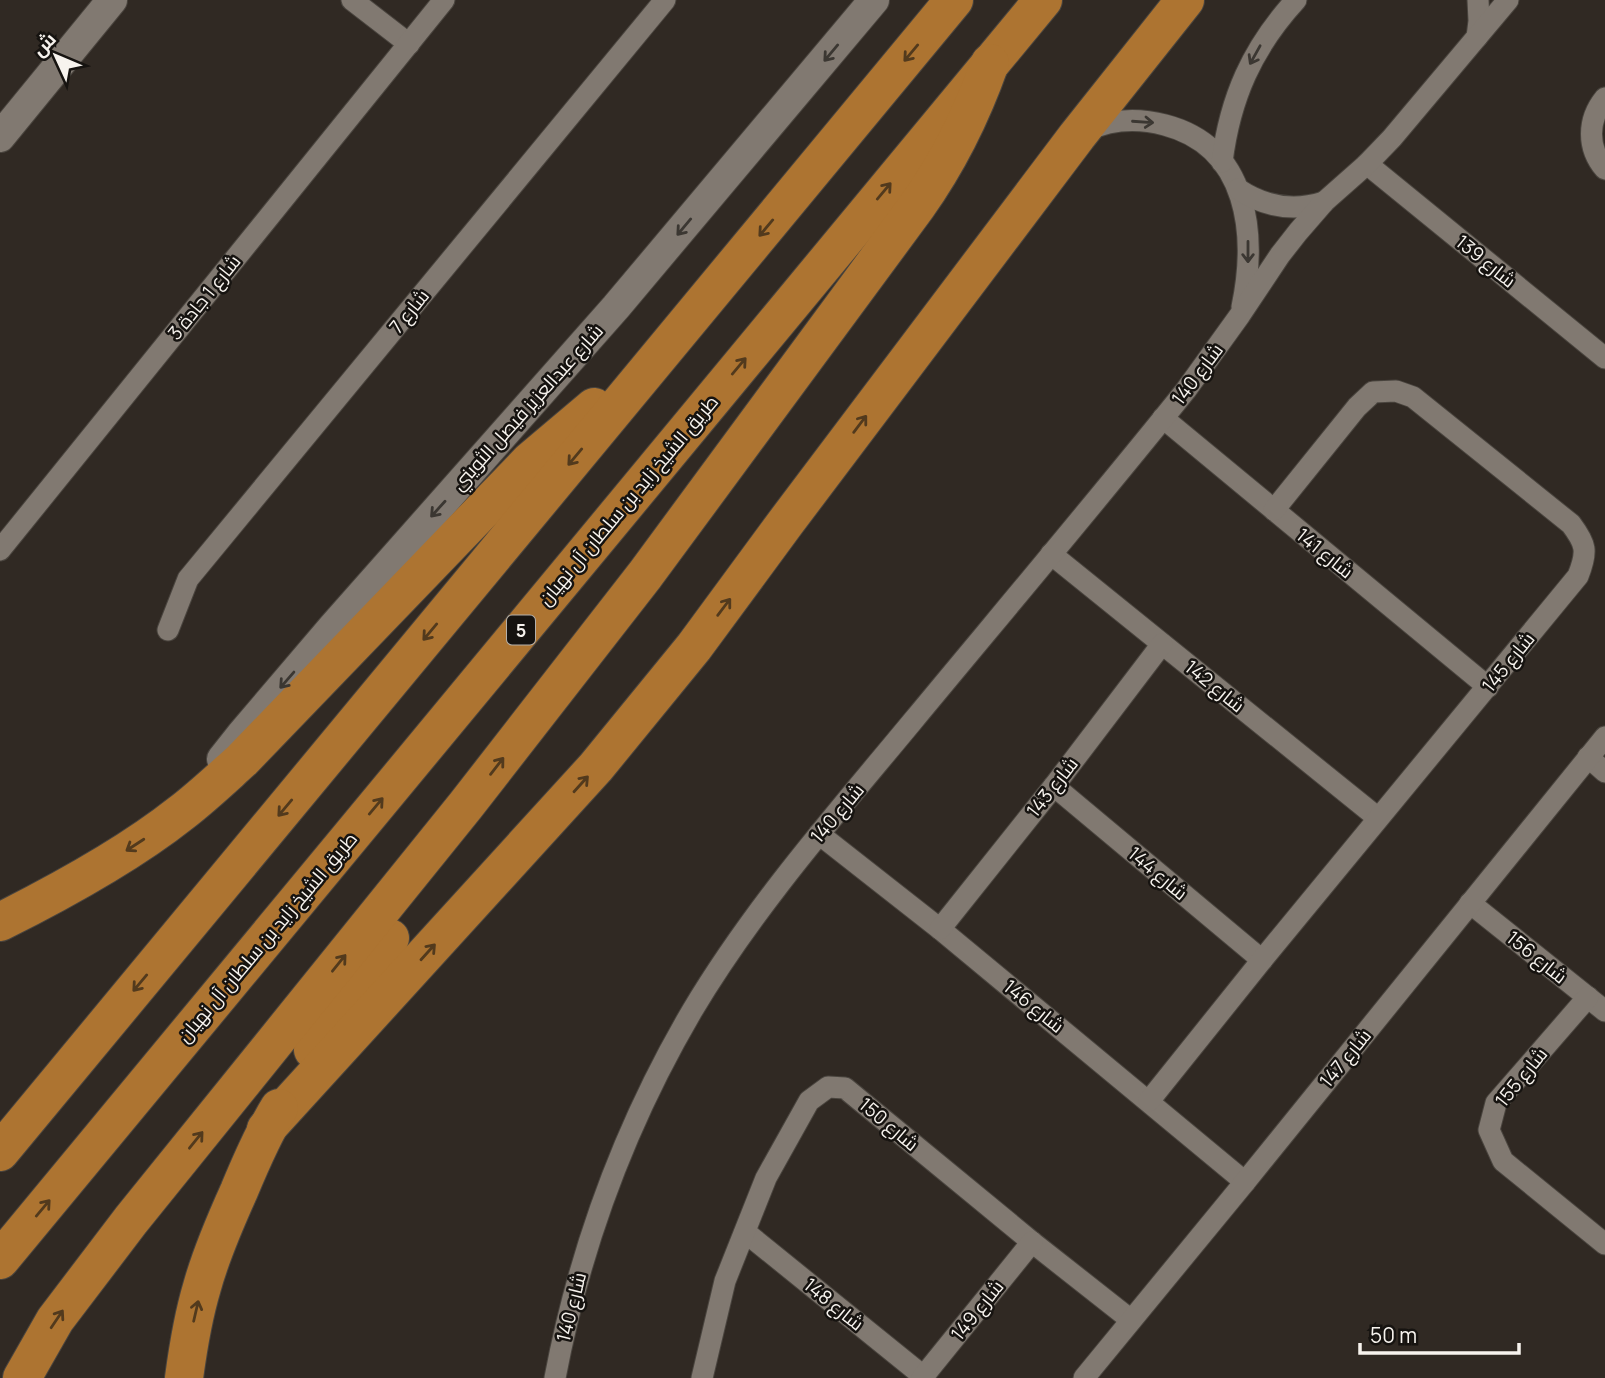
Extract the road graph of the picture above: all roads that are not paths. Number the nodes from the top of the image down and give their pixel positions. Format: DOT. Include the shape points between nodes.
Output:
graph roads {
  1 [pos="352,0"];
  2 [pos="444,0"];
  3 [pos="664,0"];
  4 [pos="874,0"];
  5 [pos="954,0"];
  6 [pos="1043,0"];
  7 [pos="1185,0"];
  8 [pos="1296,0"];
  9 [pos="1478,0"];
  10 [pos="1508,0"];
  11 [pos="99,4"];
  12 [pos="1477,37"];
  13 [pos="408,44"];
  14 [pos="990,63"];
  15 [pos="1605,98"];
  16 [pos="1077,136"];
  17 [pos="0,137"];
  18 [pos="1222,162"];
  19 [pos="1367,164"];
  20 [pos="1605,169"];
  21 [pos="1238,189"];
  22 [pos="1324,202"];
  23 [pos="1240,315"];
  24 [pos="1605,358"];
  25 [pos="650,367"];
  26 [pos="1163,418"];
  27 [pos="1274,510"];
  28 [pos="0,550"];
  29 [pos="1051,554"];
  30 [pos="168,630"];
  31 [pos="1162,644"];
  32 [pos="1488,687"];
  33 [pos="1605,737"];
  34 [pos="1588,757"];
  35 [pos="1605,772"];
  36 [pos="1054,786"];
  37 [pos="466,806"];
  38 [pos="180,814"];
  39 [pos="1378,818"];
  40 [pos="819,834"];
  41 [pos="1470,903"];
  42 [pos="0,922"];
  43 [pos="940,929"];
  44 [pos="1262,960"];
  45 [pos="1588,998"];
  46 [pos="1605,1011"];
  47 [pos="1149,1101"];
  48 [pos="266,1129"];
  49 [pos="0,1152"];
  50 [pos="1245,1182"];
  51 [pos="745,1232"];
  52 [pos="1032,1242"];
  53 [pos="1605,1244"];
  54 [pos="0,1260"];
  55 [pos="1131,1320"];
  56 [pos="922,1377"];
  57 [pos="22,1378"];
  58 [pos="184,1378"];
  59 [pos="555,1378"];
  60 [pos="702,1378"];
  61 [pos="1084,1378"];
  1 -- 13 [label="street"];
  2 -- 13 [label="street, شارع 1 جادة 3"];
  3 -- 30 [label="street, شارع 7" via="188,579"];
  4 -- 38 [label="street, شارع عبدالعزيز فيصل الثويني, one-way" via="616,307 273,696"];
  5 -- 25 [label="highway, one-way"];
  6 -- 14 [label="highway, طريق الشيخ زايد بن سلطان آل نهيان / 5"];
  7 -- 16 [label="highway"];
  8 -- 18 [label="street, one-way" via="1266,36 1241,83 1228,122"];
  9 -- 12 [label="street"];
  10 -- 12 [label="street, شارع 140"];
  11 -- 17 [label="street"];
  12 -- 19 [label="street, شارع 140"];
  13 -- 28 [label="street, شارع 1 جادة 3"];
  37 -- 14 [label="highway, one-way" via="645,575 936,179 967,122"];
  54 -- 14 [label="highway, طريق الشيخ زايد بن سلطان آل نهيان / 5, one-way"];
  15 -- 20 [label="street" via="1597,107 1591,131 1592,148"];
  16 -- 18 [label="street, شارع 140, one-way" via="1123,121 1154,122 1191,136"];
  48 -- 16 [label="highway, one-way" via="646,708"];
  18 -- 21 [label="street, شارع 140"];
  19 -- 22 [label="street, شارع 140"];
  19 -- 24 [label="street, شارع 139"];
  21 -- 22 [label="street" via="1261,202 1286,208"];
  21 -- 23 [label="street, شارع 140, one-way" via="1248,243"];
  22 -- 23 [label="street, شارع 140" via="1280,255"];
  23 -- 26 [label="street, شارع 140"];
  25 -- 38 [label="highway" via="530,461 242,760"];
  25 -- 49 [label="highway, one-way"];
  26 -- 27 [label="street, شارع 141"];
  26 -- 29 [label="street, شارع 140"];
  27 -- 32 [label="street, شارع 141"];
  27 -- 32 [label="street, شارع 145" via="1357,407 1373,392 1396,391 1413,397 1570,523 1583,540 1584,561 1578,576"];
  29 -- 31 [label="street, شارع 142"];
  29 -- 40 [label="street, شارع 140"];
  31 -- 36 [label="street, شارع 143"];
  31 -- 39 [label="street, شارع 142"];
  32 -- 39 [label="street, شارع 145"];
  33 -- 34 [label="street, شارع 147"];
  34 -- 35 [label="street"];
  34 -- 41 [label="street, شارع 147"];
  36 -- 43 [label="street, شارع 143"];
  36 -- 44 [label="street, شارع 144"];
  37 -- 48 [label="highway" via="422,892 325,1030"];
  57 -- 37 [label="highway, one-way" via="55,1320 131,1220"];
  38 -- 42 [label="highway, one-way" via="108,862"];
  39 -- 44 [label="street, شارع 145"];
  40 -- 43 [label="street, شارع 146"];
  40 -- 59 [label="street, شارع 140" via="721,967 646,1095 591,1233"];
  41 -- 45 [label="street, شارع 156"];
  41 -- 50 [label="street, شارع 147"];
  43 -- 47 [label="street, شارع 146"];
  44 -- 47 [label="street, شارع 145"];
  45 -- 46 [label="street, شارع 156"];
  45 -- 53 [label="street, شارع 155" via="1496,1104 1489,1130 1503,1161"];
  47 -- 50 [label="street, شارع 146"];
  58 -- 48 [label="highway, one-way" via="202,1286"];
  50 -- 55 [label="street, شارع 147"];
  51 -- 52 [label="street, شارع 150" via="766,1178 809,1101 828,1087 845,1087"];
  51 -- 56 [label="street, شارع 148"];
  51 -- 60 [label="street, شارع 150" via="725,1281"];
  52 -- 55 [label="street, شارع 150"];
  52 -- 56 [label="street, شارع 149"];
  55 -- 61 [label="street, شارع 147"];
}
